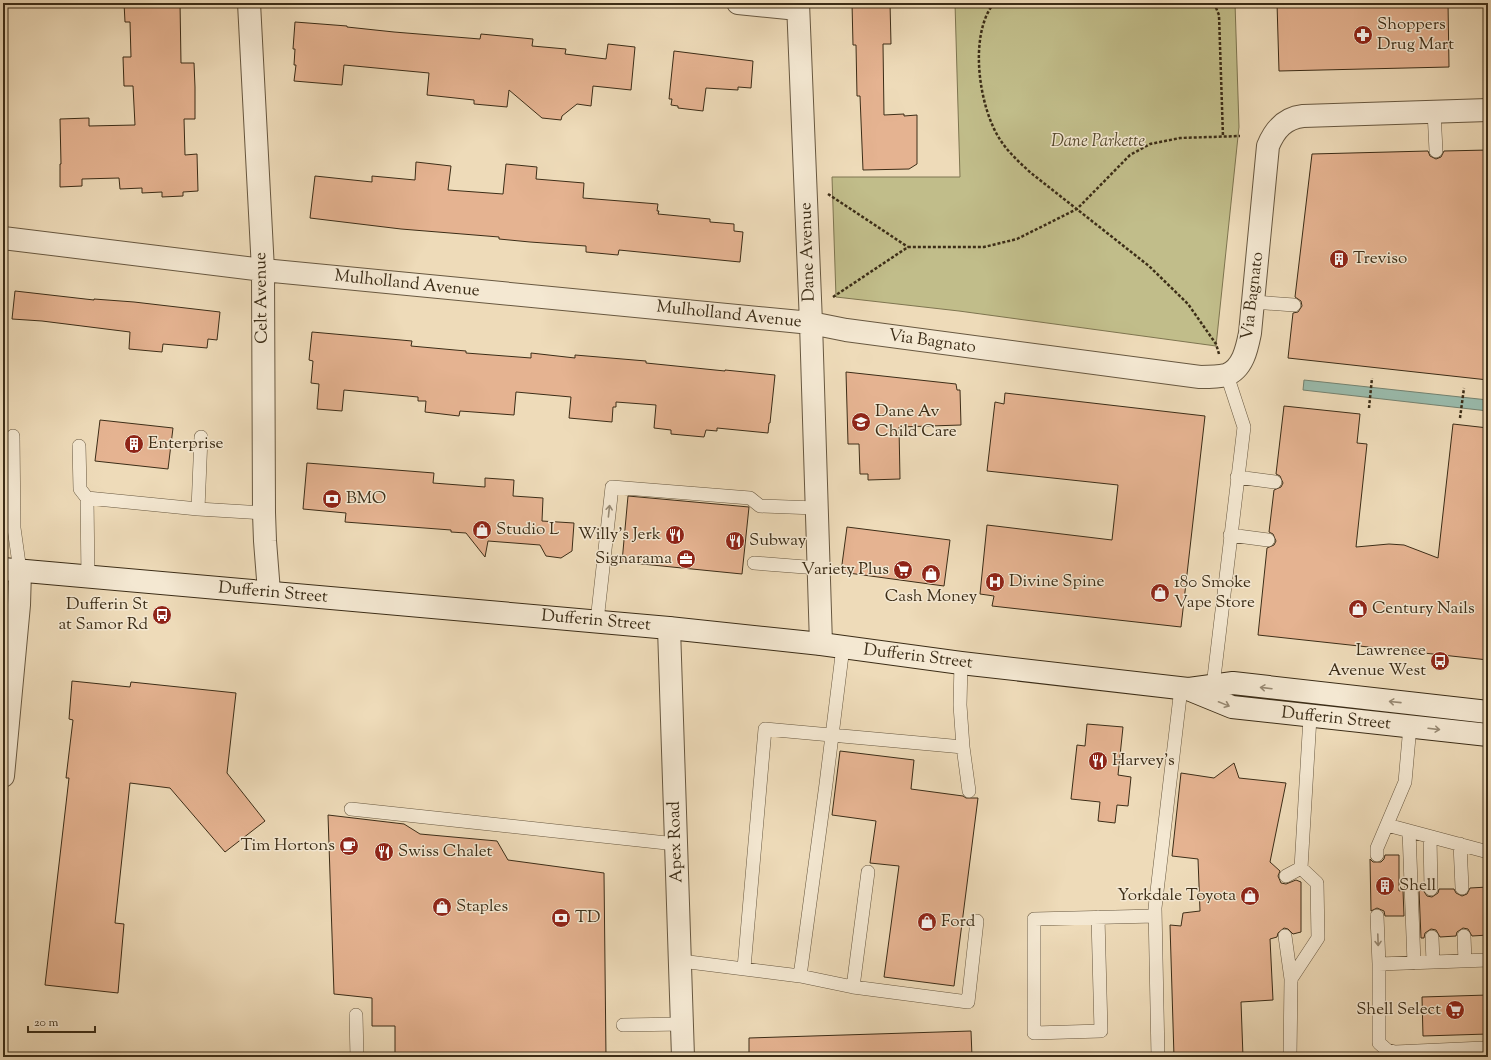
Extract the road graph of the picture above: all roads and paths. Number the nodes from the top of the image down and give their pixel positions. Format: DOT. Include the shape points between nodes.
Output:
graph roads {
  1 [pos="249,3"];
  2 [pos="738,3"];
  3 [pos="994,3"];
  4 [pos="1214,3"];
  5 [pos="798,6"];
  6 [pos="1488,110"];
  7 [pos="1434,111"];
  8 [pos="1223,136"];
  9 [pos="1240,136"];
  10 [pos="1436,151"];
  11 [pos="825,191"];
  12 [pos="1077,209"];
  13 [pos="3,238"];
  14 [pos="908,247"];
  15 [pos="263,270"];
  16 [pos="828,301"];
  17 [pos="1253,302"];
  18 [pos="1294,305"];
  19 [pos="811,323"];
  20 [pos="1227,375"];
  21 [pos="1372,378"];
  22 [pos="1464,388"];
  23 [pos="1369,408"];
  24 [pos="1460,418"];
  25 [pos="13,436"];
  26 [pos="201,437"];
  27 [pos="79,446"];
  28 [pos="1237,478"];
  29 [pos="1275,482"];
  30 [pos="87,498"];
  31 [pos="816,508"];
  32 [pos="198,509"];
  33 [pos="264,513"];
  34 [pos="1230,535"];
  35 [pos="1268,540"];
  36 [pos="754,563"];
  37 [pos="818,568"];
  38 [pos="11,570"];
  39 [pos="88,578"];
  40 [pos="269,592"];
  41 [pos="597,621"];
  42 [pos="669,628"];
  43 [pos="820,644"];
  44 [pos="842,647"];
  45 [pos="961,663"];
  46 [pos="1212,686"];
  47 [pos="1184,689"];
  48 [pos="1488,712"];
  49 [pos="1310,716"];
  50 [pos="1410,726"];
  51 [pos="832,735"];
  52 [pos="1488,736"];
  53 [pos="963,747"];
  54 [pos="3,776"];
  55 [pos="969,791"];
  56 [pos="351,809"];
  57 [pos="1387,825"];
  58 [pos="1409,831"];
  59 [pos="1430,837"];
  60 [pos="676,844"];
  61 [pos="1460,844"];
  62 [pos="1488,852"];
  63 [pos="1377,855"];
  64 [pos="1301,868"];
  65 [pos="868,872"];
  66 [pos="1286,876"];
  67 [pos="1462,888"];
  68 [pos="1431,889"];
  69 [pos="1155,916"];
  70 [pos="1377,916"];
  71 [pos="1098,918"];
  72 [pos="977,921"];
  73 [pos="1285,936"];
  74 [pos="1464,936"];
  75 [pos="1432,937"];
  76 [pos="1488,960"];
  77 [pos="681,961"];
  78 [pos="1465,961"];
  79 [pos="1433,962"];
  80 [pos="1414,963"];
  81 [pos="1379,964"];
  82 [pos="744,968"];
  83 [pos="800,976"];
  84 [pos="1291,979"];
  85 [pos="853,987"];
  86 [pos="356,1015"];
  87 [pos="682,1024"];
  88 [pos="623,1025"];
  89 [pos="1488,1046"];
  90 [pos="357,1057"];
  91 [pos="683,1057"];
  92 [pos="1158,1057"];
  93 [pos="1290,1057"];
  1 -- 15 [label="street, Celt Avenue"];
  2 -- 5 [label="street"];
  3 -- 12 [label="path" via="981,28 978,58 986,108 1000,140 1014,156 1031,173"];
  4 -- 8 [label="path" via="1219,15"];
  5 -- 19 [label="street, Dane Avenue"];
  6 -- 7 [label="street, Via Bagnato"];
  7 -- 10 [label="lane"];
  7 -- 17 [label="street, Via Bagnato" via="1304,116 1291,118 1280,126 1268,146"];
  8 -- 9 [label="path"];
  8 -- 12 [label="path" via="1180,138 1150,144 1130,156"];
  11 -- 14 [label="path"];
  12 -- 14 [label="path" via="1017,239 984,247"];
  12 -- 20 [label="path" via="1149,266 1188,304 1216,344"];
  13 -- 15 [label="street, Mulholland Avenue"];
  14 -- 16 [label="path"];
  15 -- 19 [label="street, Mulholland Avenue"];
  15 -- 33 [label="street, Celt Avenue"];
  17 -- 18 [label="lane"];
  17 -- 20 [label="street, Via Bagnato" via="1248,346 1236,368"];
  19 -- 20 [label="street, Via Bagnato" via="846,330 1200,378"];
  19 -- 31 [label="street, Dane Avenue"];
  20 -- 28 [label="lane" via="1244,427"];
  21 -- 23 [label="path"];
  22 -- 24 [label="path"];
  25 -- 38 [label="lane" via="14,528"];
  26 -- 32 [label="lane"];
  27 -- 30 [label="lane" via="80,489"];
  28 -- 29 [label="lane"];
  28 -- 34 [label="lane"];
  30 -- 32 [label="lane"];
  30 -- 39 [label="lane"];
  31 -- 37 [label="street, Dane Avenue"];
  41 -- 31 [label="lane, one-way" via="612,487 750,498 760,506"];
  32 -- 33 [label="lane"];
  33 -- 40 [label="street, Celt Avenue"];
  34 -- 35 [label="lane"];
  34 -- 46 [label="lane"];
  36 -- 37 [label="lane"];
  37 -- 43 [label="street, Dane Avenue"];
  38 -- 39 [label="street, Dufferin Street"];
  38 -- 54 [label="street" via="19,605"];
  39 -- 40 [label="street, Dufferin Street"];
  40 -- 41 [label="street, Dufferin Street"];
  41 -- 42 [label="street, Dufferin Street"];
  42 -- 43 [label="street, Dufferin Street"];
  42 -- 60 [label="street, Apex Road"];
  43 -- 44 [label="street, Dufferin Street"];
  44 -- 45 [label="street, Dufferin Street"];
  44 -- 51 [label="lane"];
  45 -- 47 [label="street, Dufferin Street"];
  45 -- 53 [label="lane"];
  46 -- 47 [label="street, Dufferin Street"];
  48 -- 46 [label="street, Dufferin Street, one-way" via="1233,683"];
  47 -- 49 [label="street, Dufferin Street, one-way" via="1232,707"];
  47 -- 69 [label="lane"];
  49 -- 50 [label="street, Dufferin Street"];
  49 -- 64 [label="lane"];
  50 -- 52 [label="street, Dufferin Street, one-way"];
  50 -- 57 [label="lane" via="1405,782"];
  51 -- 53 [label="lane"];
  51 -- 82 [label="lane" via="765,729"];
  51 -- 83 [label="lane"];
  53 -- 55 [label="lane"];
  56 -- 60 [label="lane"];
  57 -- 58 [label="lane"];
  57 -- 63 [label="lane" via="1377,848"];
  58 -- 59 [label="lane"];
  58 -- 80 [label="lane"];
  59 -- 61 [label="lane"];
  59 -- 68 [label="lane"];
  60 -- 77 [label="street, Apex Road"];
  61 -- 62 [label="lane"];
  61 -- 67 [label="lane"];
  64 -- 66 [label="lane"];
  64 -- 84 [label="lane" via="1318,883 1318,938"];
  65 -- 85 [label="lane"];
  69 -- 71 [label="lane"];
  69 -- 92 [label="lane"];
  70 -- 81 [label="lane, one-way"];
  71 -- 71 [label="lane" via="1034,919 1034,1033 1100,1031"];
  72 -- 85 [label="lane" via="968,1002"];
  73 -- 84 [label="lane"];
  74 -- 78 [label="lane"];
  75 -- 79 [label="lane"];
  76 -- 78 [label="lane"];
  77 -- 82 [label="lane"];
  77 -- 87 [label="street, Apex Road"];
  78 -- 79 [label="lane"];
  79 -- 80 [label="lane"];
  80 -- 81 [label="lane"];
  81 -- 89 [label="lane" via="1379,1043 1387,1050 1396,1052"];
  82 -- 83 [label="lane"];
  83 -- 85 [label="lane"];
  84 -- 93 [label="lane"];
  86 -- 90 [label="lane"];
  87 -- 88 [label="lane"];
  87 -- 91 [label="street, Apex Road"];
}
